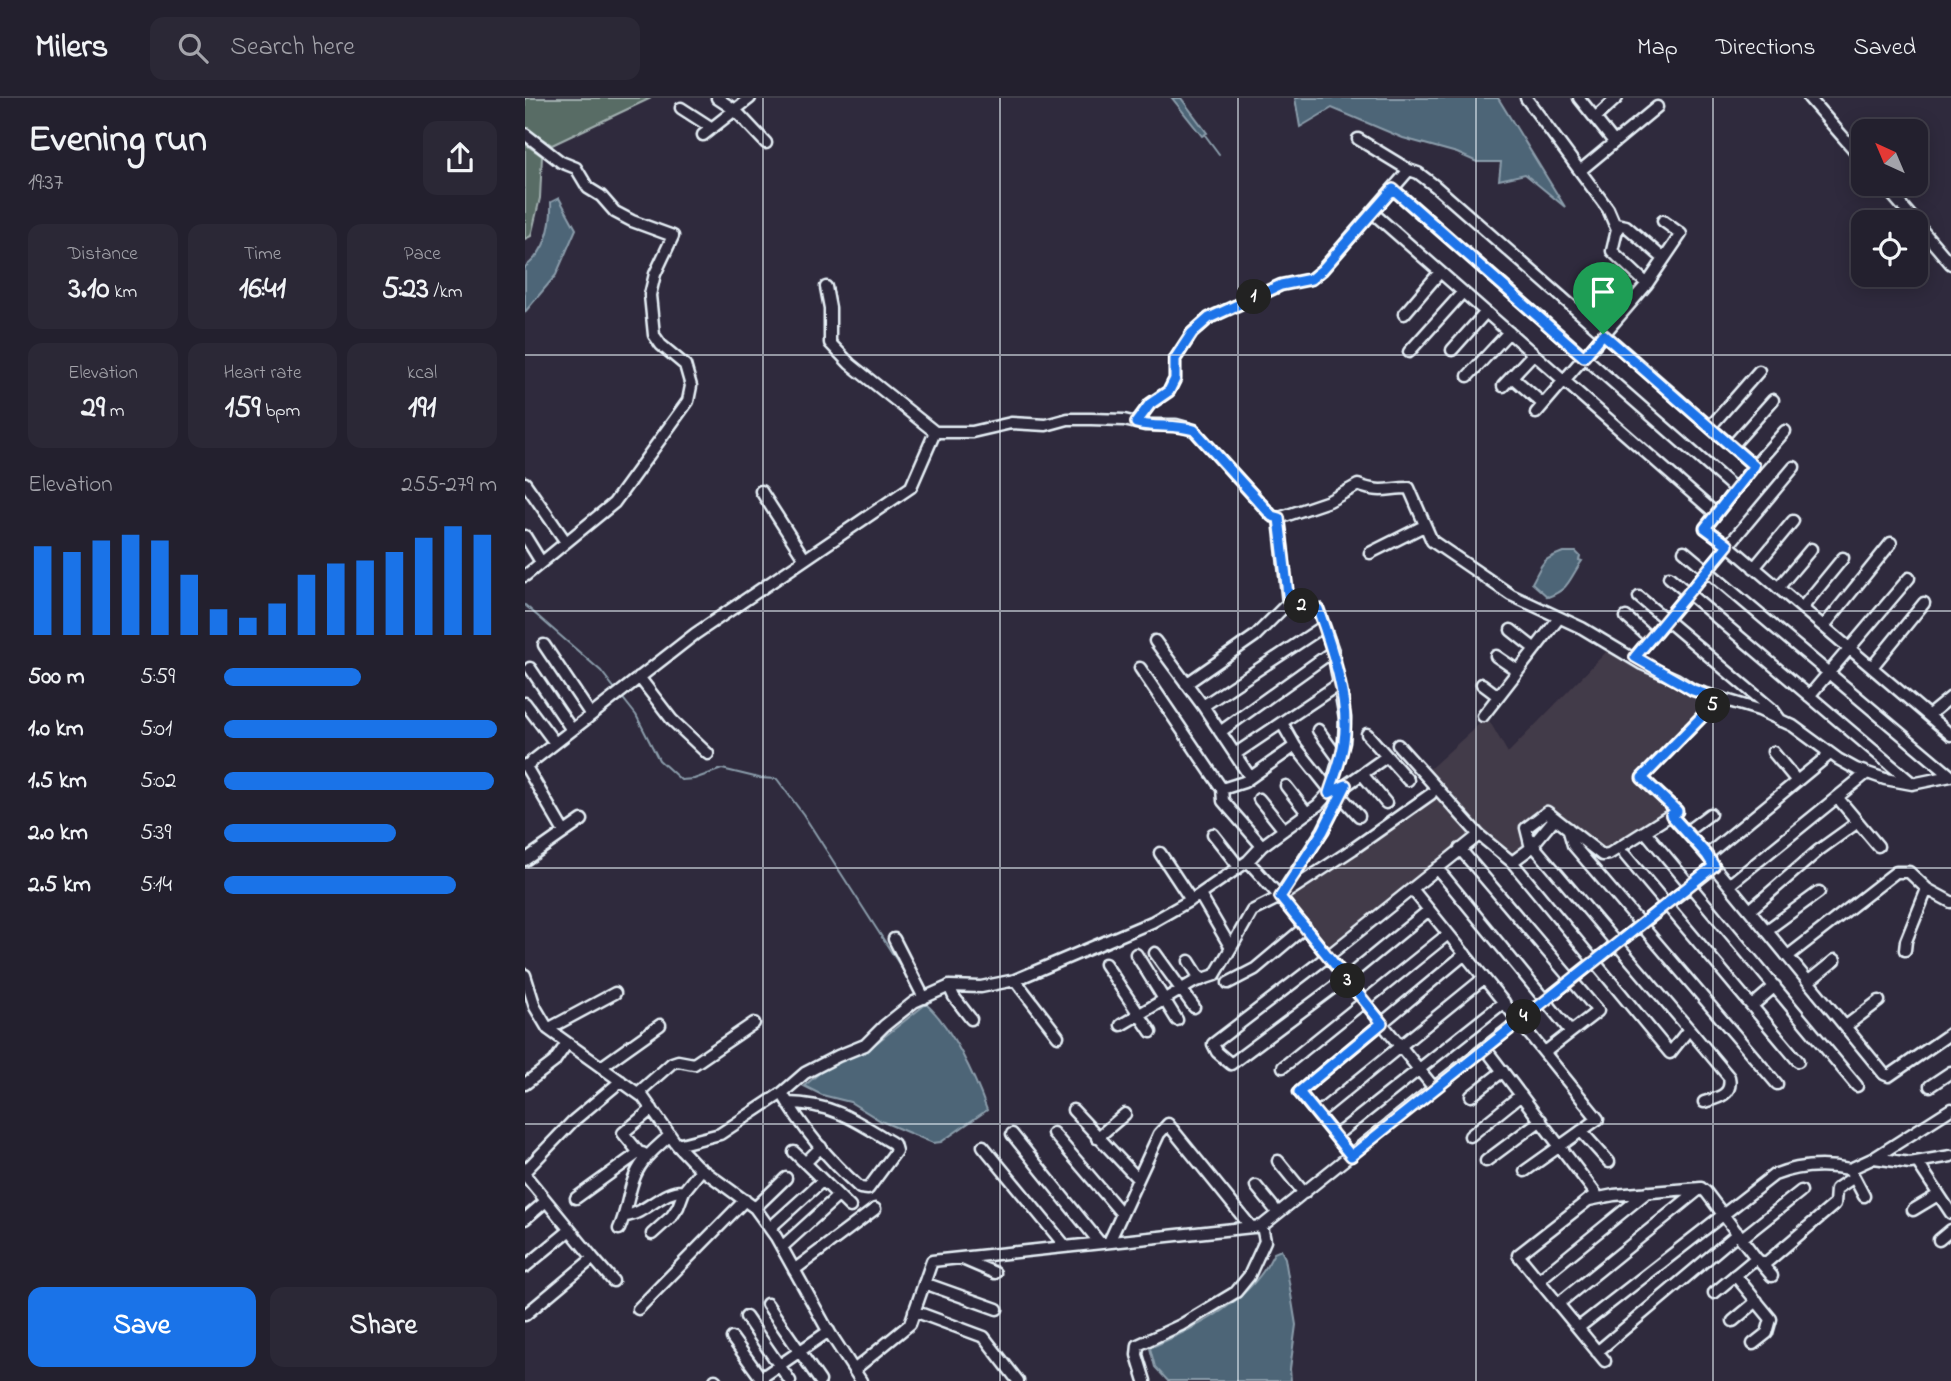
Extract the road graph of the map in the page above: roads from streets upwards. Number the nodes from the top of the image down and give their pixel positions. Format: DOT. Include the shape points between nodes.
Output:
graph roads {
  1 [pos="717,98"];
  2 [pos="750,98"];
  3 [pos="1526,98"];
  4 [pos="1579,98"];
  5 [pos="1617,98"];
  6 [pos="1815,100"];
  7 [pos="1657,107"];
  8 [pos="681,108"];
  9 [pos="735,110"];
  10 [pos="1595,118"];
  11 [pos="712,128"];
  12 [pos="525,134"];
  13 [pos="703,135"];
  14 [pos="1357,139"];
  15 [pos="1614,142"];
  16 [pos="766,143"];
  17 [pos="1851,146"];
  18 [pos="1409,170"];
  19 [pos="1581,170"];
  20 [pos="1393,189"];
  21 [pos="1893,196"];
  22 [pos="1905,210"];
  23 [pos="1373,213"];
  24 [pos="1663,221"];
  25 [pos="1616,224"];
  26 [pos="1928,237"];
  27 [pos="1664,259"];
  28 [pos="1951,264"];
  29 [pos="1440,272"];
  30 [pos="1647,284"];
  31 [pos="826,287"];
  32 [pos="1463,292"];
  33 [pos="1486,312"];
  34 [pos="1403,314"];
  35 [pos="1509,332"];
  36 [pos="1603,334"];
  37 [pos="1451,350"];
  38 [pos="1409,352"];
  39 [pos="1533,354"];
  40 [pos="1584,357"];
  41 [pos="1759,371"];
  42 [pos="1468,376"];
  43 [pos="1512,377"];
  44 [pos="1564,381"];
  45 [pos="1503,386"];
  46 [pos="1773,400"];
  47 [pos="1136,423"];
  48 [pos="1710,427"];
  49 [pos="1785,431"];
  50 [pos="935,432"];
  51 [pos="1732,446"];
  52 [pos="1754,466"];
  53 [pos="1794,467"];
  54 [pos="525,483"];
  55 [pos="1735,489"];
  56 [pos="761,491"];
  57 [pos="1715,513"];
  58 [pos="1279,518"];
  59 [pos="1793,522"];
  60 [pos="1424,526"];
  61 [pos="525,536"];
  62 [pos="566,542"];
  63 [pos="1891,543"];
  64 [pos="1728,545"];
  65 [pos="1811,549"];
  66 [pos="1685,551"];
  67 [pos="1370,553"];
  68 [pos="804,558"];
  69 [pos="1843,558"];
  70 [pos="541,562"];
  71 [pos="1754,568"];
  72 [pos="1707,570"];
  73 [pos="525,576"];
  74 [pos="1669,577"];
  75 [pos="1909,578"];
  76 [pos="1778,588"];
  77 [pos="1687,594"];
  78 [pos="1639,597"];
  79 [pos="1289,603"];
  80 [pos="1924,603"];
  81 [pos="1802,608"];
  82 [pos="1626,617"];
  83 [pos="1559,618"];
  84 [pos="1666,620"];
  85 [pos="1324,626"];
  86 [pos="1823,626"];
  87 [pos="1511,630"];
  88 [pos="1650,638"];
  89 [pos="1155,641"];
  90 [pos="544,645"];
  91 [pos="1535,649"];
  92 [pos="1850,649"];
  93 [pos="1333,651"];
  94 [pos="1496,656"];
  95 [pos="1635,657"];
  96 [pos="1872,667"];
  97 [pos="530,668"];
  98 [pos="1140,668"];
  99 [pos="1517,671"];
  100 [pos="1829,672"];
  101 [pos="639,677"];
  102 [pos="1186,684"];
  103 [pos="1339,684"];
  104 [pos="1482,684"];
  105 [pos="1498,696"];
  106 [pos="1809,696"];
  107 [pos="1951,697"];
  108 [pos="1719,699"];
  109 [pos="525,703"];
  110 [pos="1203,706"];
  111 [pos="591,715"];
  112 [pos="1929,715"];
  113 [pos="1483,716"];
  114 [pos="1781,722"];
  115 [pos="1282,723"];
  116 [pos="572,730"];
  117 [pos="1318,730"];
  118 [pos="1220,732"];
  119 [pos="1367,734"];
  120 [pos="1951,735"];
  121 [pos="555,743"];
  122 [pos="1398,744"];
  123 [pos="1295,746"];
  124 [pos="1773,752"];
  125 [pos="708,754"];
  126 [pos="1235,754"];
  127 [pos="1830,754"];
  128 [pos="1386,757"];
  129 [pos="1339,759"];
  130 [pos="526,766"];
  131 [pos="1867,773"];
  132 [pos="1361,774"];
  133 [pos="1951,776"];
  134 [pos="1250,777"];
  135 [pos="1408,780"];
  136 [pos="1797,781"];
  137 [pos="1913,784"];
  138 [pos="1346,785"];
  139 [pos="1286,786"];
  140 [pos="1222,789"];
  141 [pos="1329,792"];
  142 [pos="1431,794"];
  143 [pos="1341,796"];
  144 [pos="1837,797"];
  145 [pos="1259,799"];
  146 [pos="1386,803"];
  147 [pos="1307,813"];
  148 [pos="1710,814"];
  149 [pos="1671,815"];
  150 [pos="1359,816"];
  151 [pos="1555,818"];
  152 [pos="582,820"];
  153 [pos="1858,822"];
  154 [pos="1568,828"];
  155 [pos="1284,830"];
  156 [pos="565,832"];
  157 [pos="1686,832"];
  158 [pos="1213,834"];
  159 [pos="1479,835"];
  160 [pos="1648,835"];
  161 [pos="1262,846"];
  162 [pos="1532,846"];
  163 [pos="1878,846"];
  164 [pos="1461,849"];
  165 [pos="1160,853"];
  166 [pos="1625,855"];
  167 [pos="1707,855"];
  168 [pos="525,860"];
  169 [pos="1512,862"];
  170 [pos="1243,864"];
  171 [pos="1714,866"];
  172 [pos="1437,868"];
  173 [pos="1729,885"];
  174 [pos="1692,886"];
  175 [pos="1412,889"];
  176 [pos="1927,889"];
  177 [pos="1819,892"];
  178 [pos="1196,897"];
  179 [pos="1280,897"];
  180 [pos="1951,902"];
  181 [pos="1666,905"];
  182 [pos="1429,910"];
  183 [pos="1749,910"];
  184 [pos="1642,925"];
  185 [pos="1305,927"];
  186 [pos="1766,930"];
  187 [pos="1448,934"];
  188 [pos="894,939"];
  189 [pos="1618,944"];
  190 [pos="1231,948"];
  191 [pos="1905,950"];
  192 [pos="1155,953"];
  193 [pos="1136,954"];
  194 [pos="1465,954"];
  195 [pos="1328,956"];
  196 [pos="1787,956"];
  197 [pos="1835,960"];
  198 [pos="1189,961"];
  199 [pos="1594,963"];
  200 [pos="1105,964"];
  201 [pos="1346,978"];
  202 [pos="1484,978"];
  203 [pos="526,980"];
  204 [pos="1015,980"];
  205 [pos="1201,980"];
  206 [pos="1571,981"];
  207 [pos="1809,981"];
  208 [pos="1228,983"];
  209 [pos="949,986"];
  210 [pos="1775,986"];
  211 [pos="1180,990"];
  212 [pos="615,993"];
  213 [pos="924,998"];
  214 [pos="1164,1000"];
  215 [pos="1546,1000"];
  216 [pos="1879,1001"];
  217 [pos="1364,1002"];
  218 [pos="1504,1002"];
  219 [pos="1752,1006"];
  220 [pos="1194,1007"];
  221 [pos="1138,1015"];
  222 [pos="971,1020"];
  223 [pos="1177,1020"];
  224 [pos="1519,1021"];
  225 [pos="754,1023"];
  226 [pos="1382,1023"];
  227 [pos="660,1025"];
  228 [pos="1121,1025"];
  229 [pos="1846,1026"];
  230 [pos="548,1029"];
  231 [pos="1689,1029"];
  232 [pos="1151,1032"];
  233 [pos="1571,1032"];
  234 [pos="1951,1033"];
  235 [pos="1058,1035"];
  236 [pos="567,1043"];
  237 [pos="1401,1046"];
  238 [pos="1485,1048"];
  239 [pos="1545,1052"];
  240 [pos="1798,1061"];
  241 [pos="601,1067"];
  242 [pos="1283,1067"];
  243 [pos="1419,1070"];
  244 [pos="1503,1071"];
  245 [pos="1951,1072"];
  246 [pos="621,1081"];
  247 [pos="525,1084"];
  248 [pos="1777,1084"];
  249 [pos="1857,1086"];
  250 [pos="1930,1086"];
  251 [pos="1434,1088"];
  252 [pos="638,1093"];
  253 [pos="782,1093"];
  254 [pos="1521,1095"];
  255 [pos="1471,1096"];
  256 [pos="1704,1102"];
  257 [pos="787,1103"];
  258 [pos="652,1109"];
  259 [pos="1951,1109"];
  260 [pos="1073,1110"];
  261 [pos="1125,1114"];
  262 [pos="1317,1114"];
  263 [pos="1541,1121"];
  264 [pos="1581,1130"];
  265 [pos="1053,1133"];
  266 [pos="1012,1134"];
  267 [pos="670,1135"];
  268 [pos="1335,1136"];
  269 [pos="1471,1136"];
  270 [pos="1097,1138"];
  271 [pos="677,1145"];
  272 [pos="983,1146"];
  273 [pos="1560,1146"];
  274 [pos="1951,1146"];
  275 [pos="821,1147"];
  276 [pos="794,1152"];
  277 [pos="644,1155"];
  278 [pos="1351,1156"];
  279 [pos="1951,1156"];
  280 [pos="1874,1158"];
  281 [pos="1934,1159"];
  282 [pos="1277,1161"];
  283 [pos="1486,1161"];
  284 [pos="1609,1162"];
  285 [pos="805,1163"];
  286 [pos="1918,1163"];
  287 [pos="701,1170"];
  288 [pos="1525,1171"];
  289 [pos="1852,1173"];
  290 [pos="526,1177"];
  291 [pos="786,1178"];
  292 [pos="1138,1180"];
  293 [pos="823,1181"];
  294 [pos="1256,1186"];
  295 [pos="1701,1188"];
  296 [pos="684,1191"];
  297 [pos="1801,1191"];
  298 [pos="1648,1192"];
  299 [pos="1304,1193"];
  300 [pos="1938,1195"];
  301 [pos="838,1196"];
  302 [pos="1864,1196"];
  303 [pos="576,1198"];
  304 [pos="745,1200"];
  305 [pos="1589,1200"];
  306 [pos="546,1201"];
  307 [pos="850,1207"];
  308 [pos="755,1208"];
  309 [pos="875,1209"];
  310 [pos="1913,1210"];
  311 [pos="1278,1213"];
  312 [pos="1723,1213"];
  313 [pos="1951,1213"];
  314 [pos="1122,1214"];
  315 [pos="625,1216"];
  316 [pos="525,1219"];
  317 [pos="1256,1226"];
  318 [pos="770,1228"];
  319 [pos="619,1229"];
  320 [pos="570,1230"];
  321 [pos="1951,1230"];
  322 [pos="652,1234"];
  323 [pos="1740,1235"];
  324 [pos="1938,1240"];
  325 [pos="1104,1242"];
  326 [pos="782,1247"];
  327 [pos="1066,1247"];
  328 [pos="593,1258"];
  329 [pos="959,1258"];
  330 [pos="1758,1260"];
  331 [pos="525,1267"];
  332 [pos="794,1270"];
  333 [pos="995,1273"];
  334 [pos="1735,1275"];
  335 [pos="1772,1276"];
  336 [pos="1539,1280"];
  337 [pos="613,1281"];
  338 [pos="924,1283"];
  339 [pos="1714,1293"];
  340 [pos="1758,1301"];
  341 [pos="767,1304"];
  342 [pos="1558,1304"];
  343 [pos="638,1309"];
  344 [pos="997,1309"];
  345 [pos="914,1311"];
  346 [pos="525,1315"];
  347 [pos="746,1317"];
  348 [pos="1733,1321"];
  349 [pos="1578,1328"];
  350 [pos="829,1331"];
  351 [pos="732,1338"];
  352 [pos="1753,1344"];
  353 [pos="799,1351"];
  354 [pos="1597,1352"];
  355 [pos="1605,1361"];
  356 [pos="778,1365"];
  357 [pos="854,1370"];
  358 [pos="790,1381"];
  359 [pos="820,1381"];
  360 [pos="861,1381"];
  361 [pos="1018,1381"];
  362 [pos="1145,1381"];
  1 -- 9 [label="street"];
  2 -- 9 [label="street"];
  3 -- 19 [label="street"];
  4 -- 10 [label="street"];
  5 -- 10 [label="street"];
  6 -- 17 [label="street"];
  7 -- 15 [label="street"];
  8 -- 11 [label="street"];
  9 -- 11 [label="street"];
  9 -- 16 [label="street"];
  10 -- 15 [label="street"];
  11 -- 13 [label="street"];
  12 -- 62 [label="street" via="576,168 588,188 615,212 673,236 650,295 654,335 685,365 691,386 688,401 614,503"];
  14 -- 18 [label="street"];
  15 -- 19 [label="street"];
  18 -- 20 [label="street"];
  18 -- 36 [label="street" via="1435,186"];
  19 -- 25 [label="street"];
  20 -- 23 [label="street"];
  20 -- 40 [label="street"];
  21 -- 22 [label="street"];
  23 -- 29 [label="street"];
  23 -- 47 [label="street" via="1311,279 1281,285 1209,318 1192,333 1175,359 1175,379 1169,391 1150,404"];
  24 -- 27 [label="street" via="1681,234"];
  25 -- 27 [label="street" via="1626,226"];
  25 -- 30 [label="street" via="1612,251"];
  26 -- 28 [label="street"];
  27 -- 30 [label="street"];
  29 -- 32 [label="street"];
  29 -- 34 [label="street"];
  30 -- 36 [label="street"];
  31 -- 50 [label="street" via="830,343"];
  32 -- 33 [label="street"];
  32 -- 38 [label="street"];
  33 -- 35 [label="street"];
  33 -- 37 [label="street"];
  35 -- 39 [label="street"];
  35 -- 42 [label="street"];
  36 -- 40 [label="street"];
  36 -- 48 [label="street"];
  39 -- 43 [label="street"];
  39 -- 44 [label="street"];
  40 -- 44 [label="street"];
  40 -- 55 [label="street"];
  41 -- 48 [label="street"];
  43 -- 44 [label="street" via="1539,408"];
  43 -- 45 [label="street"];
  44 -- 57 [label="street"];
  46 -- 51 [label="street"];
  47 -- 50 [label="street" via="1068,419 1046,425"];
  47 -- 58 [label="street" via="1194,430 1272,516"];
  48 -- 51 [label="street"];
  49 -- 52 [label="street"];
  50 -- 68 [label="street" via="911,487"];
  51 -- 52 [label="street"];
  52 -- 55 [label="street"];
  53 -- 64 [label="street"];
  54 -- 62 [label="street"];
  55 -- 57 [label="street"];
  56 -- 68 [label="street"];
  57 -- 64 [label="street" via="1705,528"];
  58 -- 60 [label="street" via="1329,502 1358,485 1390,492 1409,488"];
  58 -- 79 [label="street"];
  59 -- 71 [label="street"];
  60 -- 67 [label="street"];
  60 -- 83 [label="street" via="1432,541 1511,595"];
  61 -- 70 [label="street"];
  62 -- 70 [label="street"];
  63 -- 86 [label="street"];
  64 -- 71 [label="street"];
  64 -- 72 [label="street"];
  65 -- 76 [label="street"];
  66 -- 72 [label="street"];
  68 -- 101 [label="street"];
  69 -- 81 [label="street"];
  70 -- 73 [label="street"];
  71 -- 76 [label="street"];
  72 -- 77 [label="street"];
  72 -- 100 [label="street"];
  74 -- 77 [label="street"];
  75 -- 92 [label="street"];
  76 -- 81 [label="street"];
  77 -- 84 [label="street"];
  77 -- 106 [label="street"];
  78 -- 84 [label="street"];
  79 -- 85 [label="street" via="1318,609"];
  79 -- 102 [label="street" via="1255,636"];
  80 -- 96 [label="street"];
  81 -- 86 [label="street"];
  82 -- 88 [label="street"];
  83 -- 91 [label="street"];
  83 -- 95 [label="street"];
  84 -- 88 [label="street"];
  84 -- 114 [label="street" via="1773,710"];
  85 -- 93 [label="street"];
  85 -- 110 [label="street"];
  86 -- 92 [label="street"];
  87 -- 91 [label="street"];
  88 -- 95 [label="street"];
  89 -- 102 [label="street"];
  90 -- 111 [label="street"];
  91 -- 99 [label="street"];
  92 -- 96 [label="street"];
  92 -- 100 [label="street"];
  93 -- 103 [label="street"];
  93 -- 118 [label="street"];
  94 -- 99 [label="street"];
  95 -- 108 [label="street" via="1693,690"];
  96 -- 112 [label="street"];
  97 -- 116 [label="street"];
  98 -- 140 [label="street"];
  99 -- 105 [label="street"];
  100 -- 106 [label="street"];
  100 -- 133 [label="street"];
  101 -- 111 [label="street"];
  101 -- 125 [label="street" via="672,720"];
  102 -- 110 [label="street"];
  103 -- 115 [label="street"];
  103 -- 129 [label="street" via="1345,718"];
  104 -- 105 [label="street"];
  105 -- 113 [label="street"];
  106 -- 137 [label="street"];
  107 -- 112 [label="street"];
  108 -- 114 [label="street"];
  108 -- 149 [label="street" via="1642,778 1677,811"];
  109 -- 121 [label="street"];
  110 -- 118 [label="street"];
  111 -- 116 [label="street"];
  112 -- 120 [label="street"];
  114 -- 127 [label="street"];
  115 -- 123 [label="street"];
  115 -- 126 [label="street"];
  116 -- 121 [label="street"];
  117 -- 129 [label="street"];
  118 -- 126 [label="street"];
  119 -- 128 [label="street"];
  121 -- 130 [label="street"];
  122 -- 159 [label="street"];
  123 -- 134 [label="street"];
  123 -- 141 [label="street"];
  124 -- 136 [label="street"];
  126 -- 134 [label="street"];
  127 -- 131 [label="street"];
  127 -- 136 [label="street"];
  128 -- 132 [label="street"];
  128 -- 135 [label="street"];
  129 -- 141 [label="street"];
  130 -- 156 [label="street"];
  131 -- 137 [label="street"];
  131 -- 144 [label="street"];
  132 -- 138 [label="street"];
  132 -- 146 [label="street"];
  133 -- 137 [label="street"];
  134 -- 140 [label="street"];
  136 -- 167 [label="street"];
  138 -- 141 [label="street"];
  138 -- 143 [label="street"];
  139 -- 147 [label="street"];
  140 -- 161 [label="street" via="1223,802"];
  141 -- 147 [label="street"];
  142 -- 179 [label="street"];
  143 -- 150 [label="street"];
  143 -- 179 [label="street"];
  144 -- 153 [label="street"];
  144 -- 173 [label="street"];
  145 -- 155 [label="street"];
  147 -- 155 [label="street"];
  148 -- 157 [label="street"];
  149 -- 154 [label="street" via="1602,855"];
  149 -- 157 [label="street"];
  151 -- 154 [label="street"];
  151 -- 162 [label="street"];
  151 -- 162 [label="street" via="1547,812 1526,828"];
  152 -- 156 [label="street"];
  153 -- 163 [label="street"];
  153 -- 183 [label="street"];
  154 -- 184 [label="street" via="1573,845"];
  155 -- 161 [label="street"];
  156 -- 168 [label="street"];
  157 -- 167 [label="street"];
  158 -- 170 [label="street"];
  159 -- 164 [label="street"];
  159 -- 169 [label="street"];
  160 -- 174 [label="street"];
  161 -- 170 [label="street"];
  162 -- 169 [label="street"];
  162 -- 189 [label="street"];
  164 -- 172 [label="street"];
  164 -- 206 [label="street"];
  165 -- 178 [label="street"];
  166 -- 181 [label="street"];
  167 -- 171 [label="street"];
  169 -- 199 [label="street"];
  170 -- 178 [label="street"];
  170 -- 179 [label="street"];
  171 -- 173 [label="street"];
  171 -- 174 [label="street"];
  172 -- 175 [label="street"];
  172 -- 215 [label="street"];
  173 -- 183 [label="street"];
  174 -- 181 [label="street"];
  174 -- 210 [label="street"];
  175 -- 182 [label="street"];
  175 -- 195 [label="street"];
  176 -- 180 [label="street"];
  176 -- 191 [label="street"];
  176 -- 196 [label="street" via="1909,872 1896,872"];
  177 -- 186 [label="street"];
  178 -- 190 [label="street"];
  178 -- 204 [label="street" via="1115,939"];
  179 -- 185 [label="street"];
  179 -- 190 [label="street" via="1252,911"];
  181 -- 184 [label="street"];
  181 -- 219 [label="street"];
  182 -- 187 [label="street"];
  182 -- 201 [label="street"];
  183 -- 186 [label="street"];
  184 -- 189 [label="street"];
  184 -- 248 [label="street"];
  185 -- 195 [label="street"];
  185 -- 208 [label="street" via="1255,969"];
  186 -- 196 [label="street"];
  187 -- 194 [label="street"];
  187 -- 217 [label="street"];
  188 -- 213 [label="street"];
  189 -- 199 [label="street"];
  189 -- 231 [label="street"];
  190 -- 205 [label="street" via="1215,975"];
  192 -- 211 [label="street"];
  193 -- 214 [label="street"];
  194 -- 202 [label="street"];
  194 -- 226 [label="street"];
  195 -- 201 [label="street"];
  195 -- 201 [label="street" via="1213,1044 1217,1052 1231,1064"];
  196 -- 207 [label="street"];
  197 -- 207 [label="street"];
  198 -- 205 [label="street"];
  199 -- 206 [label="street"];
  199 -- 231 [label="street" via="1670,1053"];
  200 -- 221 [label="street"];
  201 -- 217 [label="street"];
  202 -- 218 [label="street"];
  202 -- 237 [label="street"];
  203 -- 230 [label="street"];
  204 -- 209 [label="street" via="981,987"];
  204 -- 235 [label="street"];
  205 -- 211 [label="street"];
  206 -- 215 [label="street"];
  206 -- 233 [label="street" via="1598,1011"];
  207 -- 229 [label="street"];
  209 -- 213 [label="street"];
  209 -- 222 [label="street"];
  210 -- 219 [label="street"];
  210 -- 249 [label="street"];
  211 -- 214 [label="street"];
  211 -- 220 [label="street"];
  212 -- 230 [label="street"];
  213 -- 253 [label="street" via="865,1045 805,1073"];
  214 -- 221 [label="street"];
  214 -- 223 [label="street"];
  215 -- 224 [label="street"];
  215 -- 233 [label="street"];
  216 -- 229 [label="street"];
  217 -- 226 [label="street"];
  217 -- 242 [label="street"];
  218 -- 224 [label="street"];
  218 -- 243 [label="street"];
  219 -- 240 [label="street"];
  221 -- 228 [label="street"];
  221 -- 232 [label="street"];
  224 -- 238 [label="street"];
  224 -- 239 [label="street"];
  225 -- 252 [label="street" via="694,1064 672,1063"];
  226 -- 237 [label="street"];
  226 -- 262 [label="street" via="1299,1092"];
  227 -- 241 [label="street"];
  229 -- 234 [label="street" via="1889,1076"];
  230 -- 236 [label="street"];
  231 -- 256 [label="street" via="1730,1085 1720,1098"];
  233 -- 239 [label="street"];
  236 -- 241 [label="street"];
  236 -- 247 [label="street" via="554,1062"];
  237 -- 243 [label="street"];
  237 -- 262 [label="street"];
  238 -- 244 [label="street"];
  238 -- 251 [label="street"];
  239 -- 264 [label="street" via="1598,1119"];
  241 -- 246 [label="street"];
  243 -- 251 [label="street"];
  243 -- 268 [label="street"];
  244 -- 254 [label="street"];
  244 -- 255 [label="street"];
  245 -- 250 [label="street"];
  246 -- 252 [label="street"];
  246 -- 290 [label="street" via="573,1121"];
  251 -- 278 [label="street"];
  252 -- 258 [label="street"];
  253 -- 257 [label="street"];
  253 -- 271 [label="street" via="720,1134"];
  254 -- 263 [label="street"];
  254 -- 269 [label="street"];
  257 -- 275 [label="street"];
  257 -- 275 [label="street" via="833,1110 896,1148 864,1190"];
  258 -- 267 [label="street"];
  258 -- 277 [label="street" via="623,1133"];
  259 -- 280 [label="street"];
  260 -- 270 [label="street"];
  261 -- 270 [label="street"];
  262 -- 268 [label="street"];
  263 -- 273 [label="street"];
  263 -- 283 [label="street"];
  264 -- 273 [label="street"];
  264 -- 284 [label="street"];
  265 -- 314 [label="street"];
  266 -- 325 [label="street"];
  267 -- 271 [label="street"];
  267 -- 277 [label="street"];
  268 -- 278 [label="street"];
  270 -- 292 [label="street"];
  271 -- 287 [label="street"];
  272 -- 327 [label="street"];
  273 -- 288 [label="street"];
  273 -- 305 [label="street" via="1596,1194"];
  274 -- 281 [label="street"];
  275 -- 285 [label="street"];
  276 -- 285 [label="street"];
  277 -- 303 [label="street"];
  277 -- 315 [label="street"];
  278 -- 299 [label="street"];
  279 -- 281 [label="street"];
  280 -- 286 [label="street"];
  280 -- 289 [label="street"];
  281 -- 286 [label="street"];
  282 -- 299 [label="street"];
  285 -- 293 [label="street"];
  286 -- 300 [label="street"];
  287 -- 296 [label="street"];
  287 -- 304 [label="street"];
  289 -- 302 [label="street"];
  289 -- 312 [label="street" via="1828,1165 1789,1169"];
  289 -- 330 [label="street" via="1836,1189 1835,1204 1772,1260"];
  290 -- 306 [label="street"];
  291 -- 308 [label="street"];
  292 -- 314 [label="street"];
  292 -- 317 [label="street" via="1168,1124"];
  293 -- 301 [label="street"];
  293 -- 318 [label="street"];
  294 -- 311 [label="street"];
  295 -- 298 [label="street"];
  295 -- 312 [label="street"];
  295 -- 342 [label="street"];
  296 -- 315 [label="street" via="674,1191"];
  296 -- 322 [label="street" via="673,1216"];
  297 -- 323 [label="street"];
  298 -- 305 [label="street"];
  298 -- 336 [label="street"];
  299 -- 311 [label="street"];
  300 -- 310 [label="street"];
  300 -- 313 [label="street"];
  301 -- 307 [label="street"];
  301 -- 326 [label="street"];
  304 -- 308 [label="street"];
  304 -- 343 [label="street"];
  305 -- 336 [label="street" via="1518,1255"];
  306 -- 316 [label="street"];
  306 -- 320 [label="street"];
  308 -- 318 [label="street"];
  309 -- 332 [label="street"];
  311 -- 317 [label="street"];
  312 -- 323 [label="street"];
  312 -- 349 [label="street"];
  314 -- 325 [label="street"];
  315 -- 319 [label="street"];
  317 -- 325 [label="street"];
  317 -- 362 [label="street" via="1265,1241 1236,1292 1138,1345"];
  318 -- 326 [label="street"];
  320 -- 328 [label="street"];
  320 -- 331 [label="street"];
  321 -- 324 [label="street"];
  323 -- 330 [label="street"];
  323 -- 354 [label="street"];
  325 -- 327 [label="street"];
  326 -- 332 [label="street"];
  327 -- 329 [label="street"];
  328 -- 337 [label="street"];
  328 -- 346 [label="street"];
  329 -- 333 [label="street"];
  329 -- 338 [label="street" via="932,1261"];
  330 -- 334 [label="street"];
  330 -- 335 [label="street"];
  332 -- 350 [label="street"];
  334 -- 339 [label="street"];
  334 -- 340 [label="street"];
  336 -- 342 [label="street"];
  338 -- 344 [label="street"];
  338 -- 345 [label="street"];
  340 -- 348 [label="street"];
  340 -- 352 [label="street" via="1771,1319 1767,1333"];
  341 -- 353 [label="street"];
  342 -- 349 [label="street"];
  345 -- 357 [label="street" via="910,1324"];
  345 -- 361 [label="street" via="984,1337"];
  347 -- 356 [label="street"];
  349 -- 354 [label="street"];
  350 -- 353 [label="street"];
  350 -- 357 [label="street"];
  351 -- 356 [label="street" via="758,1376"];
  353 -- 356 [label="street"];
  353 -- 359 [label="street"];
  354 -- 355 [label="street"];
  356 -- 358 [label="street"];
  357 -- 360 [label="street"];
}
